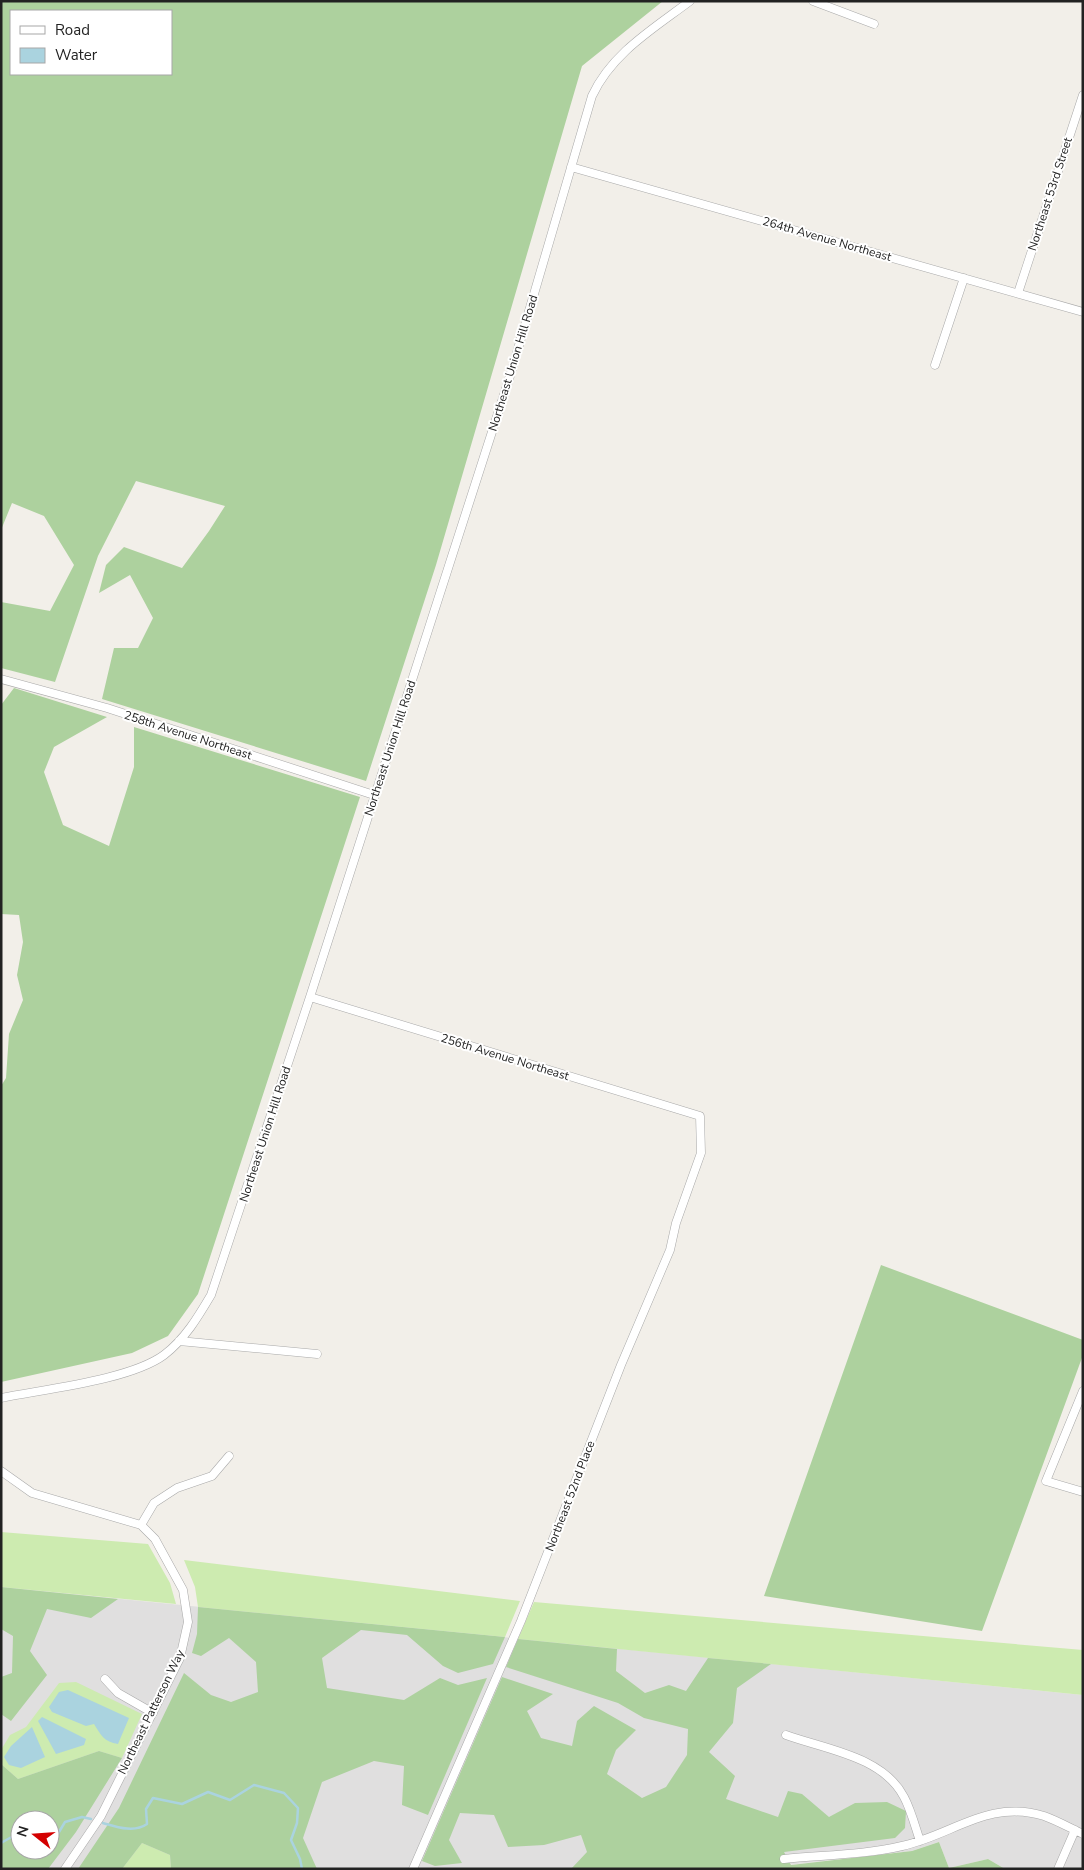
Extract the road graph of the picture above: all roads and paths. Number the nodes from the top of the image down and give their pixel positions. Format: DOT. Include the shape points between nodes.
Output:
graph roads {
  1 [pos="690,1"];
  2 [pos="813,1"];
  3 [pos="874,24"];
  4 [pos="1083,95"];
  5 [pos="571,167"];
  6 [pos="964,278"];
  7 [pos="1018,293"];
  8 [pos="1083,312"];
  9 [pos="935,365"];
  10 [pos="1,679"];
  11 [pos="374,795"];
  12 [pos="310,997"];
  13 [pos="700,1116"];
  14 [pos="180,1341"];
  15 [pos="317,1354"];
  16 [pos="1083,1391"];
  17 [pos="1,1398"];
  18 [pos="228,1456"];
  19 [pos="1,1471"];
  20 [pos="1083,1492"];
  21 [pos="141,1526"];
  22 [pos="105,1679"];
  23 [pos="153,1713"];
  24 [pos="786,1735"];
  25 [pos="1074,1830"];
  26 [pos="1083,1834"];
  27 [pos="920,1841"];
  28 [pos="784,1860"];
  29 [pos="65,1869"];
  30 [pos="412,1869"];
  31 [pos="1058,1869"];
  1 -- 5 [label="street, Northeast Union Hill Road" via="606,70 592,96"];
  2 -- 3 [label="street"];
  4 -- 7 [label="street, Northeast 53rd Street"];
  5 -- 6 [label="street, 264th Avenue Northeast"];
  5 -- 11 [label="street, Northeast Union Hill Road" via="510,376"];
  6 -- 7 [label="street, 264th Avenue Northeast"];
  6 -- 9 [label="street"];
  7 -- 8 [label="street, 264th Avenue Northeast"];
  10 -- 11 [label="street, 258th Avenue Northeast" via="107,708"];
  11 -- 12 [label="street, Northeast Union Hill Road"];
  12 -- 13 [label="street, 256th Avenue Northeast"];
  12 -- 14 [label="street, Northeast Union Hill Road" via="212,1295"];
  13 -- 30 [label="street, Northeast 52nd Place" via="701,1153 676,1223 670,1250 621,1365 521,1621"];
  14 -- 15 [label="street"];
  14 -- 17 [label="street, Northeast Union Hill Road" via="165,1354 137,1369"];
  16 -- 20 [label="street" via="1046,1481"];
  18 -- 21 [label="street" via="212,1476 177,1488 154,1503"];
  19 -- 21 [label="street, Northeast Patterson Way" via="32,1493"];
  21 -- 23 [label="street, Northeast Patterson Way" via="155,1538 183,1590 188,1622 180,1658"];
  22 -- 23 [label="street" via="118,1693"];
  23 -- 29 [label="street, Northeast Patterson Way" via="101,1816"];
  24 -- 27 [label="street" via="878,1769 903,1795"];
  25 -- 26 [label="street"];
  25 -- 27 [label="street" via="1045,1817 1003,1811 974,1818"];
  25 -- 31 [label="street"];
  27 -- 28 [label="street" via="885,1849"];
}
